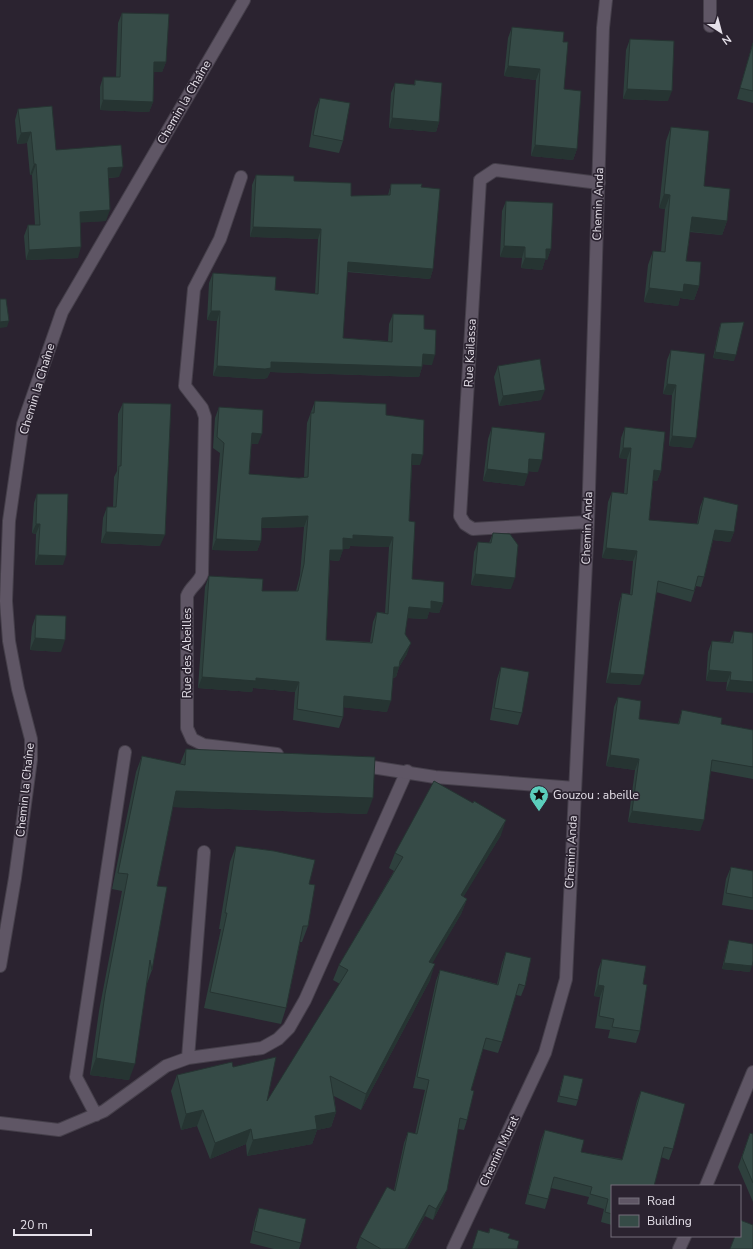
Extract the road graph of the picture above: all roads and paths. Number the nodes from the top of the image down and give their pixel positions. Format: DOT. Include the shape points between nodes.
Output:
graph roads {
  1 [pos="244,0"];
  2 [pos="606,0"];
  3 [pos="710,0"];
  4 [pos="710,26"];
  5 [pos="241,178"];
  6 [pos="599,183"];
  7 [pos="588,522"];
  8 [pos="125,752"];
  9 [pos="290,756"];
  10 [pos="345,763"];
  11 [pos="408,771"];
  12 [pos="574,788"];
  13 [pos="204,852"];
  14 [pos="0,966"];
  15 [pos="545,1053"];
  16 [pos="188,1058"];
  17 [pos="753,1072"];
  18 [pos="96,1115"];
  19 [pos="0,1123"];
  20 [pos="706,1185"];
  21 [pos="685,1237"];
  22 [pos="453,1249"];
  23 [pos="679,1249"];
  1 -- 14 [label="street, Chemin la Chaîne" via="62,312 23,424 9,521 6,601 9,641 31,739 31,760"];
  2 -- 6 [label="street, Chemin Anda"];
  3 -- 4 [label="street"];
  5 -- 9 [label="street, Rue des Abeilles" via="220,239 194,289 185,386 202,408 205,417 202,574 200,581 187,596 187,728 192,739 204,745"];
  6 -- 7 [label="street, Chemin Anda"];
  6 -- 7 [label="street, Rue Kailassa" via="494,170 480,180 460,516 465,524 473,528"];
  7 -- 12 [label="street, Chemin Anda"];
  8 -- 18 [label="street" via="76,1077"];
  10 -- 11 [label="street"];
  11 -- 12 [label="street" via="435,777"];
  11 -- 16 [label="street" via="305,1000 289,1028 278,1039 262,1048"];
  12 -- 15 [label="street, Chemin Anda" via="566,979"];
  13 -- 16 [label="street"];
  15 -- 22 [label="street, Chemin Murat"];
  16 -- 18 [label="street" via="166,1066"];
  17 -- 20 [label="street"];
  18 -- 19 [label="street" via="60,1130"];
  21 -- 23 [label="street"];
}
